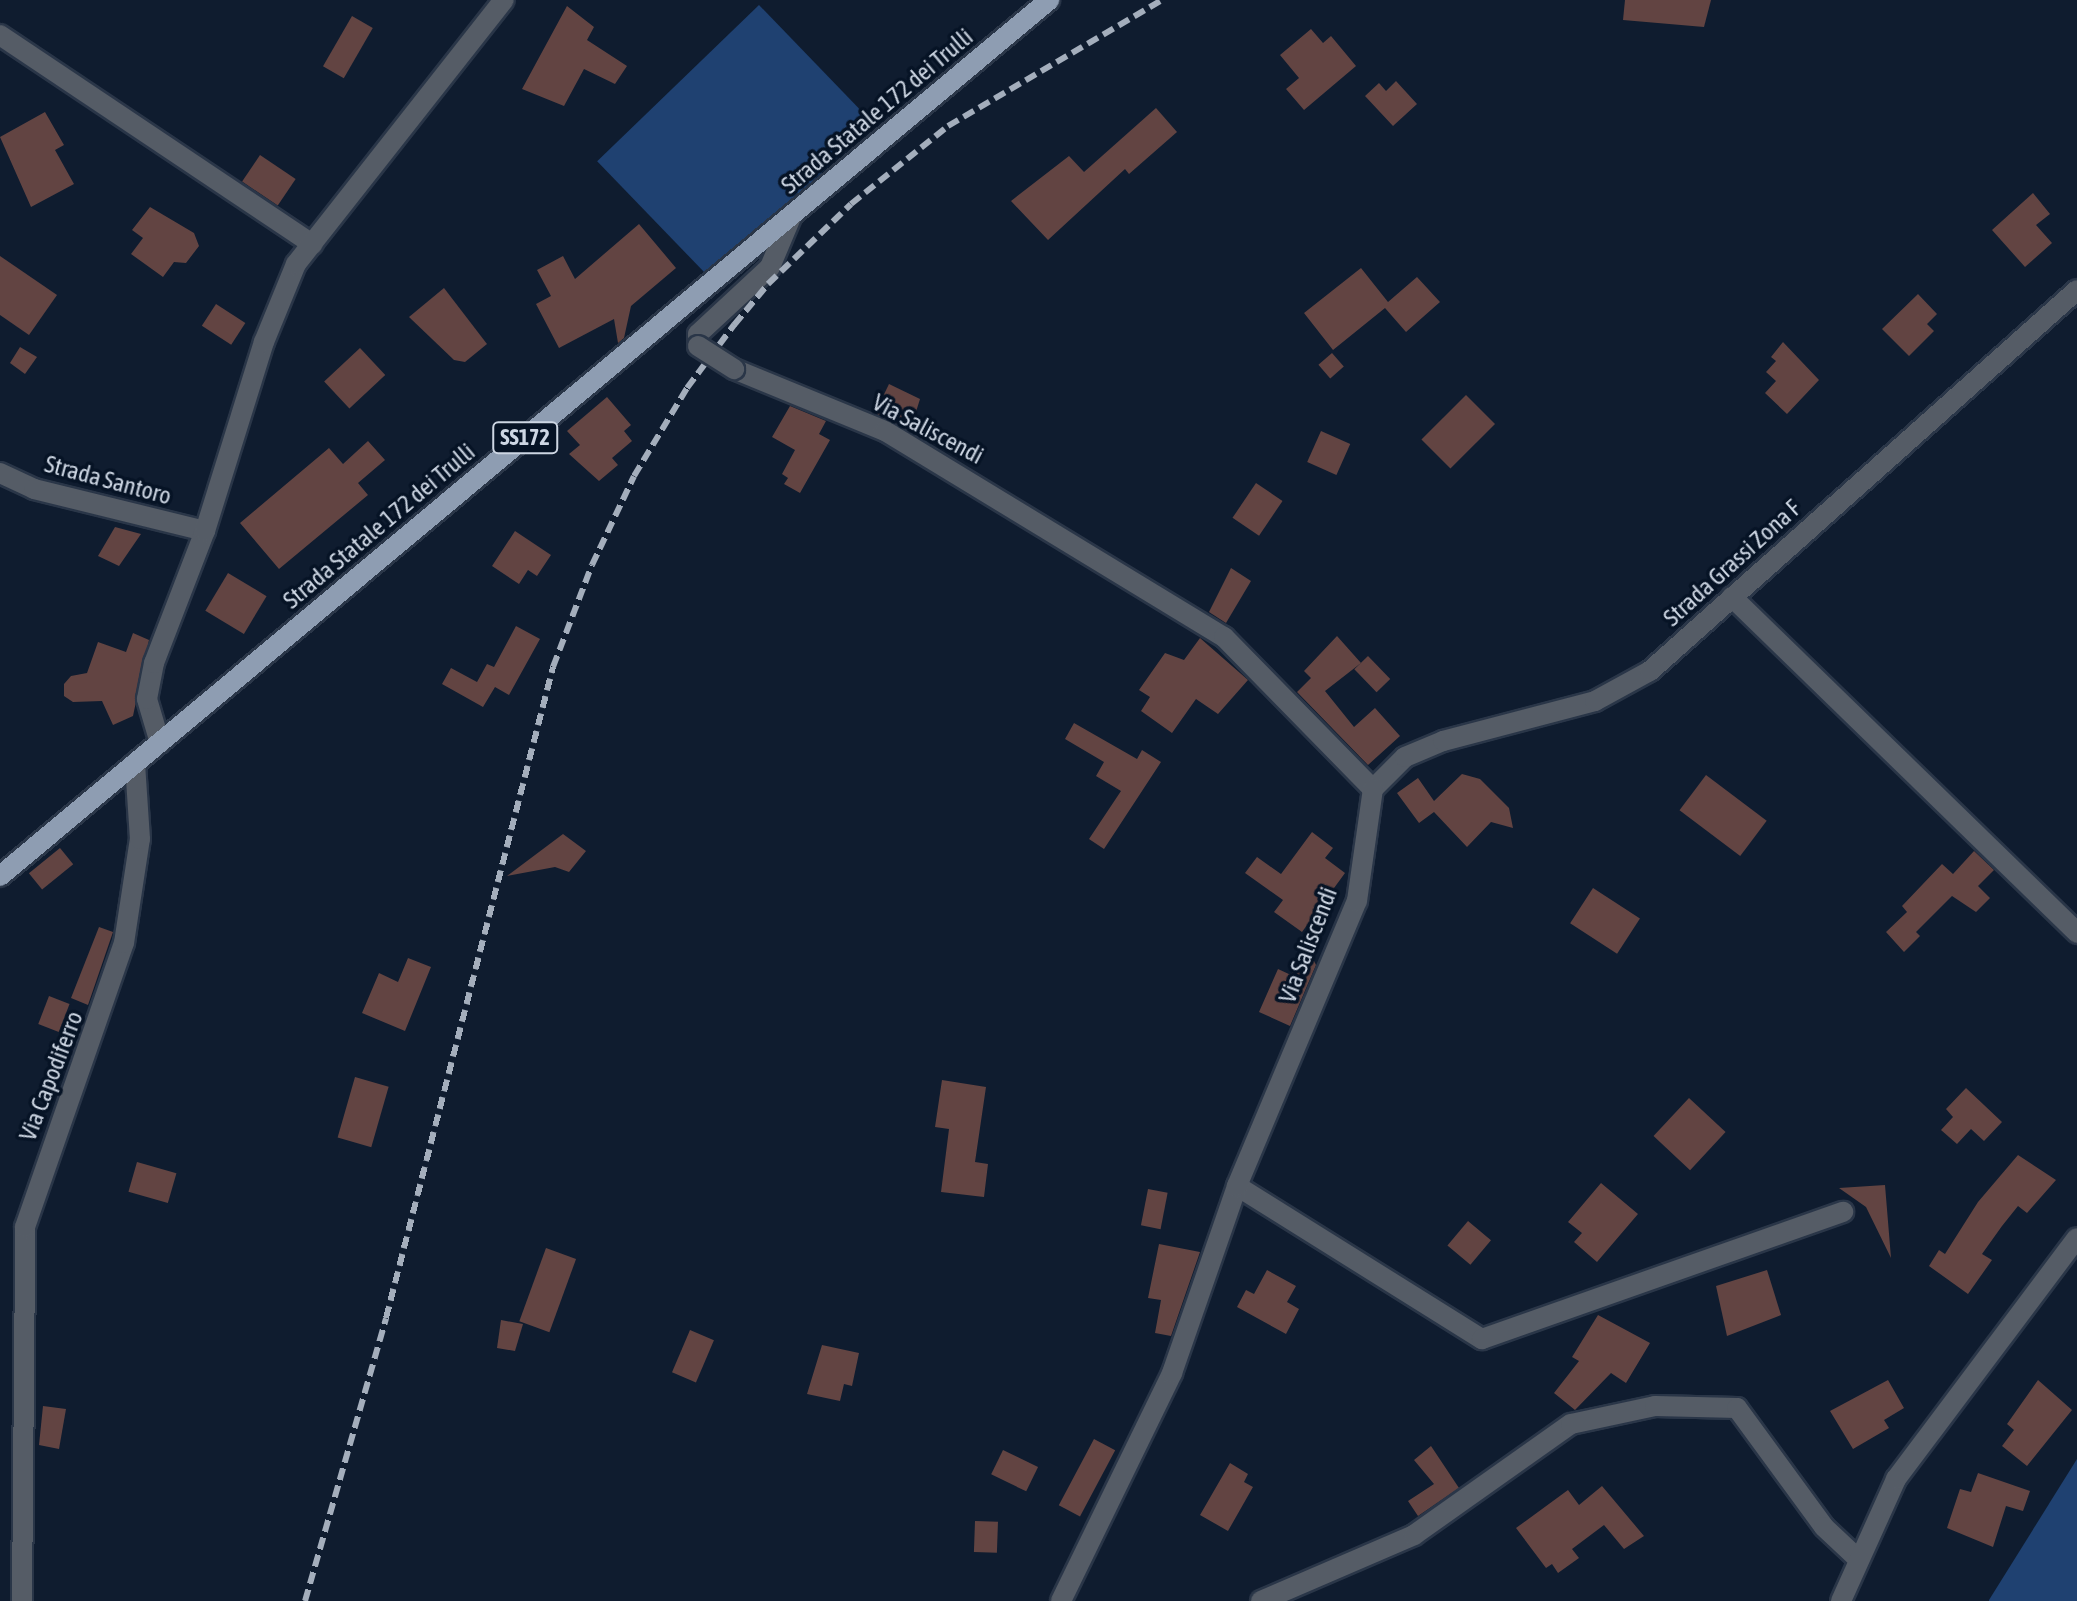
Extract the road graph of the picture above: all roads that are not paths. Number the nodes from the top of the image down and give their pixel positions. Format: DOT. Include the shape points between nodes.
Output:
graph roads {
  1 [pos="504,0"];
  2 [pos="1049,0"];
  3 [pos="0,35"];
  4 [pos="792,215"];
  5 [pos="312,244"];
  6 [pos="2077,290"];
  7 [pos="0,473"];
  8 [pos="205,531"];
  9 [pos="1732,597"];
  10 [pos="160,743"];
  11 [pos="135,763"];
  12 [pos="1373,789"];
  13 [pos="0,876"];
  14 [pos="2077,933"];
  15 [pos="1237,1186"];
  16 [pos="1843,1212"];
  17 [pos="2077,1238"];
  18 [pos="1857,1558"];
  19 [pos="22,1601"];
  20 [pos="1061,1601"];
  21 [pos="1261,1601"];
  22 [pos="1841,1601"];
  1 -- 5 [label="street"];
  2 -- 4 [label="main road, Strada Statale 172 dei Trulli / SS172"];
  3 -- 5 [label="street"];
  4 -- 10 [label="main road, Strada Statale 172 dei Trulli / SS172"];
  4 -- 12 [label="street, Via Saliscendi, bridge" via="770,267 698,334 698,346 734,369 885,431 1224,637"];
  5 -- 8 [label="street" via="296,264 264,342"];
  6 -- 9 [label="street, Strada Grassi Zona F"];
  7 -- 8 [label="street, Strada Santoro" via="34,489"];
  8 -- 10 [label="street" via="154,663 147,699"];
  9 -- 12 [label="street, Strada Grassi Zona F" via="1650,671 1595,701 1443,741 1405,757"];
  9 -- 14 [label="street"];
  10 -- 11 [label="main road, Strada Statale 172 dei Trulli / SS172"];
  11 -- 13 [label="main road, Strada Statale 172 dei Trulli / SS172"];
  11 -- 19 [label="street, Via Capodiferro" via="140,839 124,943 25,1227"];
  12 -- 15 [label="street, Via Saliscendi" via="1357,901"];
  15 -- 16 [label="street" via="1482,1339"];
  15 -- 20 [label="street, Via Saliscendi" via="1172,1373"];
  17 -- 18 [label="street" via="1896,1479"];
  18 -- 21 [label="street" via="1824,1527 1737,1408 1655,1406 1571,1424 1414,1535"];
  18 -- 22 [label="street"];
}
